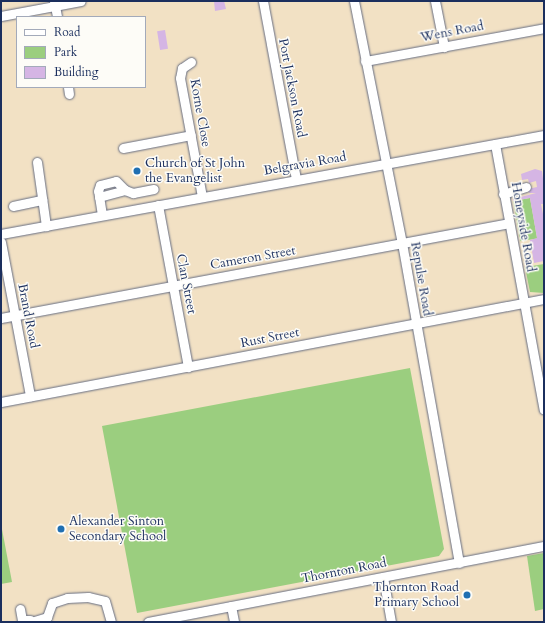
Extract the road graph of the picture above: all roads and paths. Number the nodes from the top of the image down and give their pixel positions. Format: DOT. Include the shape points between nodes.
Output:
graph roads {
  1 [pos="81,1"];
  2 [pos="263,1"];
  3 [pos="354,1"];
  4 [pos="435,1"];
  5 [pos="54,3"];
  6 [pos="1,16"];
  7 [pos="57,16"];
  8 [pos="544,28"];
  9 [pos="444,47"];
  10 [pos="365,61"];
  11 [pos="191,62"];
  12 [pos="191,135"];
  13 [pos="544,135"];
  14 [pos="495,144"];
  15 [pos="123,148"];
  16 [pos="37,162"];
  17 [pos="385,163"];
  18 [pos="296,179"];
  19 [pos="526,187"];
  20 [pos="154,189"];
  21 [pos="503,194"];
  22 [pos="202,196"];
  23 [pos="42,200"];
  24 [pos="158,205"];
  25 [pos="12,206"];
  26 [pos="102,215"];
  27 [pos="509,223"];
  28 [pos="46,226"];
  29 [pos="1,234"];
  30 [pos="1,242"];
  31 [pos="402,243"];
  32 [pos="173,286"];
  33 [pos="544,299"];
  34 [pos="524,303"];
  35 [pos="15,315"];
  36 [pos="1,318"];
  37 [pos="416,324"];
  38 [pos="188,367"];
  39 [pos="30,396"];
  40 [pos="1,402"];
  41 [pos="544,410"];
  42 [pos="544,546"];
  43 [pos="458,563"];
  44 [pos="383,577"];
  45 [pos="231,606"];
  46 [pos="20,609"];
  47 [pos="31,621"];
  48 [pos="111,622"];
  49 [pos="148,622"];
  50 [pos="234,622"];
  51 [pos="391,622"];
  1 -- 5 [label="street"];
  2 -- 18 [label="street, Port Jackson Road"];
  3 -- 10 [label="street, Repulse Road"];
  4 -- 9 [label="street"];
  5 -- 6 [label="street"];
  5 -- 7 [label="street"];
  8 -- 9 [label="street, Wens Road"];
  9 -- 10 [label="street, Wens Road"];
  10 -- 17 [label="street, Repulse Road"];
  11 -- 12 [label="street, Korne Close" via="184,65 180,72"];
  12 -- 15 [label="street"];
  12 -- 22 [label="street, Korne Close"];
  13 -- 14 [label="street, Belgravia Road"];
  14 -- 17 [label="street, Belgravia Road"];
  14 -- 21 [label="street, Honeyside Road"];
  16 -- 23 [label="street"];
  17 -- 18 [label="street, Belgravia Road"];
  17 -- 31 [label="street, Repulse Road"];
  18 -- 22 [label="street, Belgravia Road"];
  19 -- 21 [label="street"];
  20 -- 26 [label="street" via="136,193 125,190 99,197"];
  21 -- 27 [label="street, Honeyside Road"];
  22 -- 24 [label="street, Belgravia Road"];
  23 -- 25 [label="street"];
  23 -- 28 [label="street"];
  24 -- 26 [label="street, Belgravia Road"];
  24 -- 32 [label="street, Clan Street"];
  26 -- 28 [label="street, Belgravia Road"];
  27 -- 31 [label="street, Cameron Street"];
  27 -- 34 [label="street, Honeyside Road"];
  28 -- 29 [label="street, Belgravia Road"];
  30 -- 35 [label="street, Brand Road"];
  31 -- 32 [label="street, Cameron Street"];
  31 -- 37 [label="street, Repulse Road"];
  32 -- 35 [label="street, Cameron Street"];
  32 -- 38 [label="street, Clan Street"];
  33 -- 34 [label="street, Rust Street"];
  34 -- 37 [label="street, Rust Street"];
  34 -- 41 [label="street, Honeyside Road"];
  35 -- 36 [label="street, Cameron Street"];
  35 -- 39 [label="street, Brand Road"];
  37 -- 38 [label="street, Rust Street"];
  37 -- 43 [label="street, Repulse Road"];
  38 -- 39 [label="street, Rust Street"];
  39 -- 40 [label="street, Rust Street"];
  42 -- 43 [label="street, Thornton Road"];
  43 -- 44 [label="street, Thornton Road"];
  44 -- 45 [label="street, Thornton Road"];
  44 -- 51 [label="street"];
  45 -- 49 [label="street, Thornton Road"];
  45 -- 50 [label="street"];
  46 -- 47 [label="street" via="22,620"];
  47 -- 48 [label="street" via="47,617 52,603 67,598 88,597 105,600"];
}
